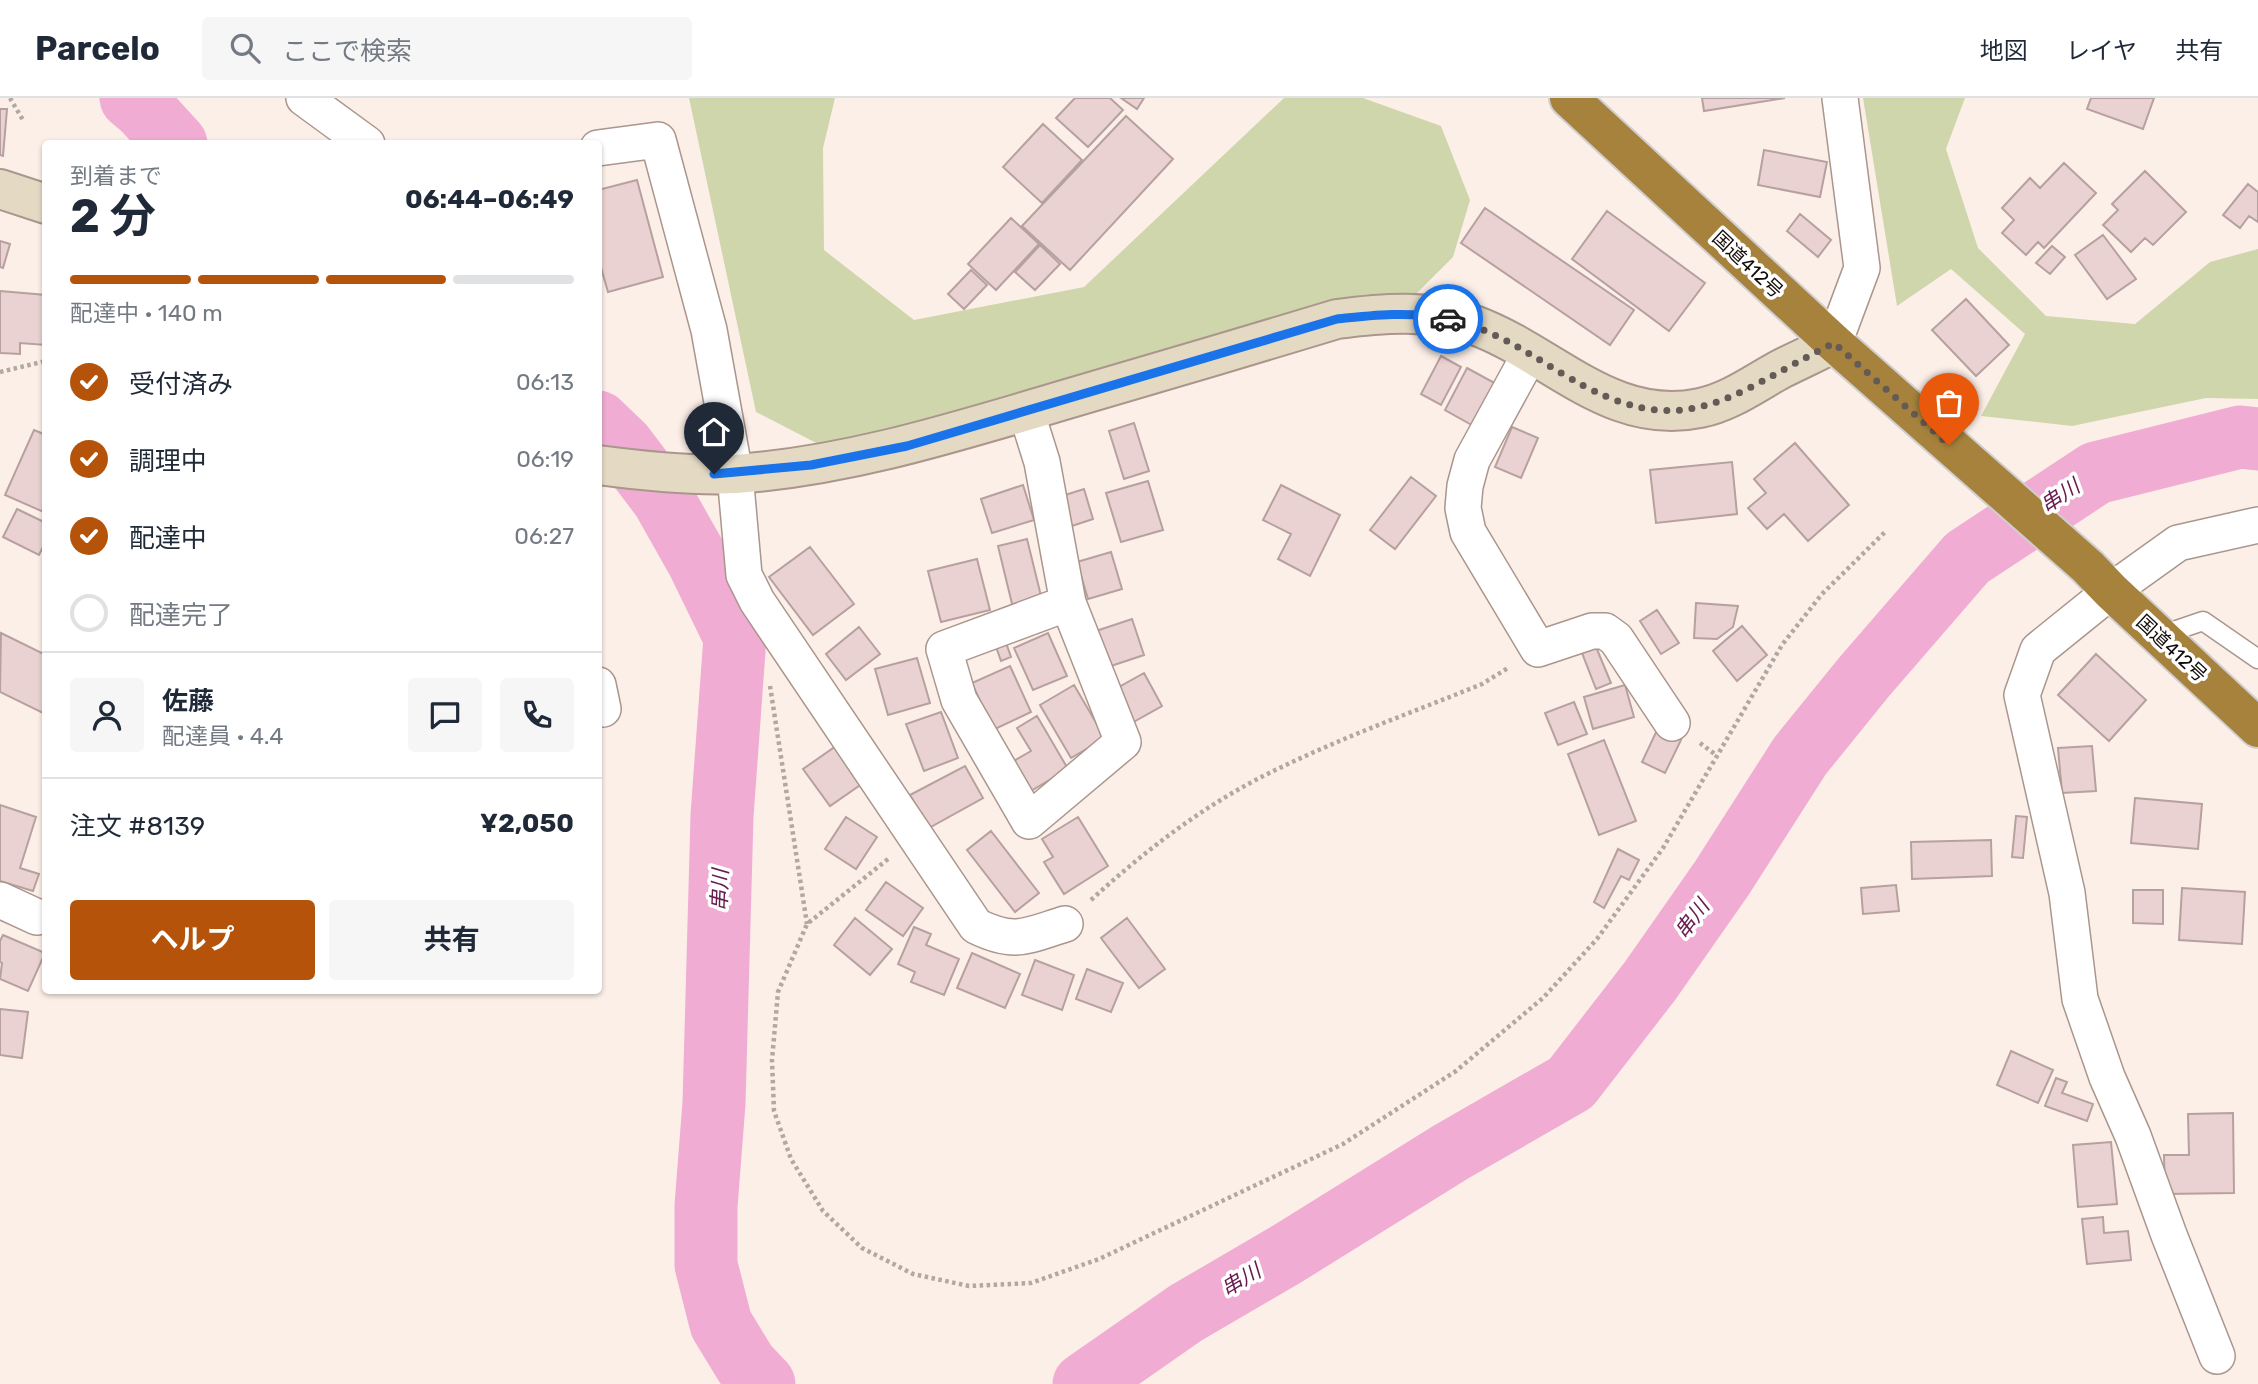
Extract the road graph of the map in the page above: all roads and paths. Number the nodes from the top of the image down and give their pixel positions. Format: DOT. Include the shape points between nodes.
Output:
graph roads {
  1 [pos="10,98"];
  2 [pos="304,98"];
  3 [pos="1569,98"];
  4 [pos="1840,98"];
  5 [pos="23,120"];
  6 [pos="362,140"];
  7 [pos="602,147"];
  8 [pos="0,189"];
  9 [pos="42,203"];
  10 [pos="1834,343"];
  11 [pos="1530,354"];
  12 [pos="42,362"];
  13 [pos="0,372"];
  14 [pos="1026,411"];
  15 [pos="602,465"];
  16 [pos="725,474"];
  17 [pos="2258,525"];
  18 [pos="1886,531"];
  19 [pos="2099,579"];
  20 [pos="1068,603"];
  21 [pos="2159,636"];
  22 [pos="1538,649"];
  23 [pos="2258,659"];
  24 [pos="768,676"];
  25 [pos="1672,723"];
  26 [pos="2258,728"];
  27 [pos="915,837"];
  28 [pos="0,900"];
  29 [pos="37,917"];
  30 [pos="807,924"];
  31 [pos="1065,924"];
  32 [pos="2217,1356"];
  1 -- 5 [label="path"];
  2 -- 6 [label="street"];
  3 -- 10 [label="highway, 国道412号"];
  4 -- 10 [label="street" via="1862,268"];
  7 -- 16 [label="street" via="657,140 709,330"];
  8 -- 9 [label="main road"];
  10 -- 11 [label="main road" via="1726,400 1676,411 1648,409 1601,396"];
  10 -- 19 [label="highway, 国道412号"];
  11 -- 14 [label="main road" via="1461,322 1412,314 1362,316 1337,319"];
  11 -- 22 [label="street" via="1472,460 1463,508 1468,532"];
  12 -- 13 [label="path"];
  14 -- 16 [label="main road" via="863,456"];
  14 -- 20 [label="street" via="1042,462"];
  15 -- 16 [label="main road"];
  16 -- 27 [label="street" via="744,575 757,601"];
  17 -- 19 [label="street" via="2178,543"];
  18 -- 30 [label="path" via="1822,594 1782,645 1663,848 1597,939 1543,998 1456,1071 1343,1144 1099,1259 1031,1283 970,1286 913,1274 862,1248 823,1211 791,1160 774,1111 772,1060 778,992"];
  19 -- 21 [label="highway, 国道412号"];
  19 -- 32 [label="street" via="2038,650 2022,695 2067,893 2080,999"];
  20 -- 20 [label="street" via="1123,742 1029,821 959,700 944,649"];
  21 -- 23 [label="lane" via="2203,621"];
  21 -- 26 [label="highway, 国道412号"];
  22 -- 25 [label="street" via="1605,631 1616,639"];
  22 -- 31 [label="path" via="1482,684 1283,766 1211,806 1140,855"];
  24 -- 30 [label="path"];
  27 -- 30 [label="path"];
  27 -- 31 [label="street" via="976,926 1017,939"];
  28 -- 29 [label="street"];
}
